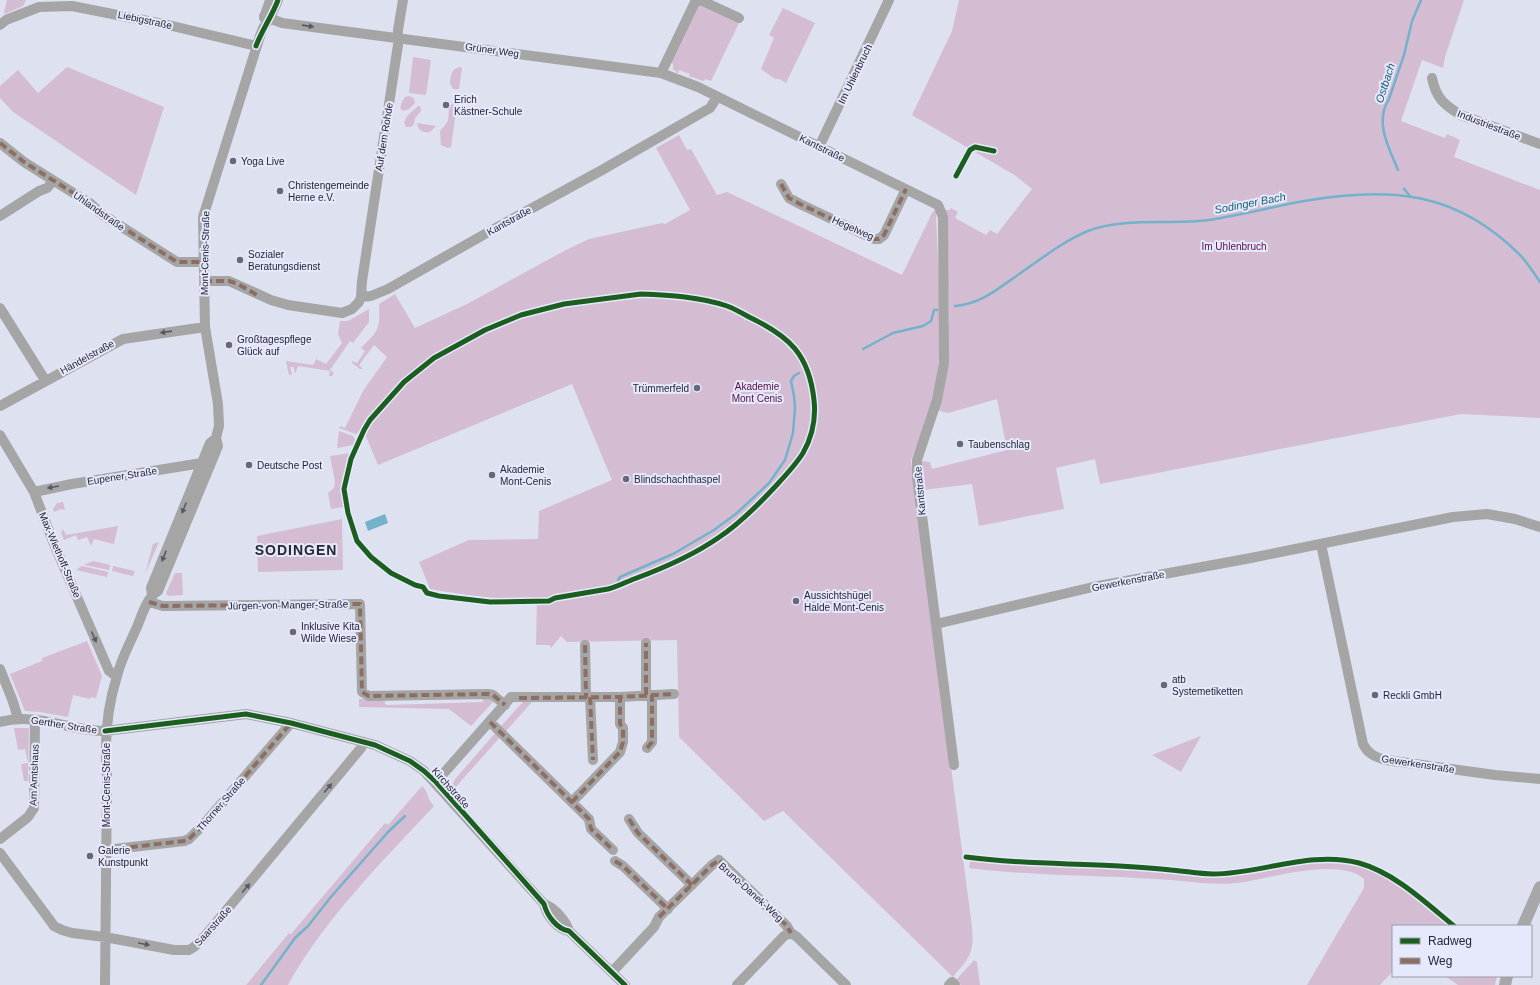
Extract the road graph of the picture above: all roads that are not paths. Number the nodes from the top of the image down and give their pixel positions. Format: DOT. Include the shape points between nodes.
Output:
graph roads {
  1 [pos="270,0"];
  2 [pos="278,0"];
  3 [pos="403,0"];
  4 [pos="696,0"];
  5 [pos="700,0"];
  6 [pos="889,0"];
  7 [pos="38,3"];
  8 [pos="267,17"];
  9 [pos="739,18"];
  10 [pos="0,25"];
  11 [pos="399,39"];
  12 [pos="256,46"];
  13 [pos="661,73"];
  14 [pos="1432,78"];
  15 [pos="717,98"];
  16 [pos="0,143"];
  17 [pos="1540,144"];
  18 [pos="819,147"];
  19 [pos="53,181"];
  20 [pos="781,184"];
  21 [pos="906,189"];
  22 [pos="0,216"];
  23 [pos="204,262"];
  24 [pos="204,281"];
  25 [pos="361,297"];
  26 [pos="0,308"];
  27 [pos="205,327"];
  28 [pos="45,380"];
  29 [pos="0,406"];
  30 [pos="0,435"];
  31 [pos="206,464"];
  32 [pos="34,492"];
  33 [pos="1540,527"];
  34 [pos="1321,544"];
  35 [pos="151,598"];
  36 [pos="936,624"];
  37 [pos="646,643"];
  38 [pos="585,645"];
  39 [pos="0,669"];
  40 [pos="116,676"];
  41 [pos="674,694"];
  42 [pos="649,695"];
  43 [pos="588,697"];
  44 [pos="620,697"];
  45 [pos="505,705"];
  46 [pos="18,718"];
  47 [pos="36,720"];
  48 [pos="0,722"];
  49 [pos="490,722"];
  50 [pos="291,723"];
  51 [pos="106,731"];
  52 [pos="364,742"];
  53 [pos="647,748"];
  54 [pos="593,760"];
  55 [pos="954,765"];
  56 [pos="1540,779"];
  57 [pos="436,782"];
  58 [pos="572,802"];
  59 [pos="629,819"];
  60 [pos="0,839"];
  61 [pos="106,850"];
  62 [pos="613,850"];
  63 [pos="0,853"];
  64 [pos="615,861"];
  65 [pos="692,886"];
  66 [pos="1540,887"];
  67 [pos="668,909"];
  68 [pos="1524,925"];
  69 [pos="791,933"];
  70 [pos="105,937"];
  71 [pos="612,972"];
  72 [pos="622,984"];
  73 [pos="105,985"];
  74 [pos="737,985"];
  75 [pos="846,985"];
  1 -- 8 [label="street, Mont-Cenis-Straße"];
  2 -- 8 [label="street, Mont-Cenis-Straße"];
  3 -- 11 [label="street, Auf dem Rohde"];
  4 -- 13 [label="street"];
  5 -- 9 [label="street"];
  6 -- 18 [label="street, Im Uhlenbruch"];
  7 -- 10 [label="street"];
  7 -- 12 [label="street, Liebigstraße" via="88,8"];
  8 -- 11 [label="street, Grüner Weg, one-way" via="282,23"];
  8 -- 12 [label="street, Mont-Cenis-Straße"];
  11 -- 13 [label="street, Grüner Weg"];
  11 -- 25 [label="street, Auf dem Rohde"];
  12 -- 23 [label="street, Mont-Cenis-Straße" via="205,208"];
  13 -- 15 [label="street, Grüner Weg" via="692,84"];
  14 -- 17 [label="street, Industriestraße" via="1434,90 1440,98 1460,115"];
  15 -- 18 [label="street, Kantstraße"];
  15 -- 25 [label="street, Kantstraße" via="710,108 602,170 388,289"];
  16 -- 19 [label="street, Uhlandstraße"];
  18 -- 21 [label="street, Kantstraße"];
  19 -- 22 [label="street" via="47,188"];
  19 -- 23 [label="street, Uhlandstraße" via="177,262"];
  20 -- 21 [label="street, Hegelweg" via="789,198 874,239 884,235"];
  21 -- 36 [label="street, Kantstraße" via="938,205 943,217 944,363 937,400 917,460"];
  23 -- 24 [label="street, Mont-Cenis-Straße"];
  24 -- 25 [label="street" via="229,281 279,303 342,313 356,306"];
  24 -- 27 [label="street, Mont-Cenis-Straße"];
  26 -- 28 [label="street"];
  27 -- 28 [label="street, Händelstraße, one-way" via="123,339"];
  27 -- 31 [label="street, Mont-Cenis-Straße" via="218,404 219,426 216,438 210,443"];
  28 -- 29 [label="street, Händelstraße"];
  30 -- 32 [label="street, Max-Wiethoff-Straße"];
  31 -- 32 [label="street, Eupener Straße, one-way"];
  31 -- 35 [label="street, Mont-Cenis-Straße" via="151,588"];
  32 -- 40 [label="street, Max-Wiethoff-Straße, one-way" via="51,538 109,671"];
  33 -- 34 [label="street, Gewerkenstraße" via="1487,514 1453,517"];
  34 -- 36 [label="street, Gewerkenstraße" via="1093,587"];
  34 -- 56 [label="street, Gewerkenstraße" via="1366,750 1371,755 1386,760"];
  35 -- 40 [label="street, Mont-Cenis-Straße"];
  35 -- 45 [label="street, Jürgen-von-Manger-Straße" via="163,606 360,604 364,694 488,694"];
  36 -- 55 [label="street, Kantstraße"];
  37 -- 42 [label="street"];
  38 -- 43 [label="street"];
  39 -- 46 [label="street"];
  40 -- 51 [label="street, Mont-Cenis-Straße"];
  41 -- 42 [label="street"];
  42 -- 44 [label="street"];
  42 -- 53 [label="street" via="652,742"];
  43 -- 44 [label="street"];
  43 -- 45 [label="street" via="512,698"];
  43 -- 54 [label="street"];
  44 -- 58 [label="street" via="620,724 623,728 620,752"];
  45 -- 49 [label="street"];
  46 -- 47 [label="street, Gerther Straße"];
  46 -- 48 [label="street, Gerther Straße"];
  47 -- 51 [label="street, Gerther Straße" via="93,731"];
  47 -- 60 [label="street, Am Amtshaus" via="34,808 28,817"];
  49 -- 57 [label="street"];
  49 -- 58 [label="street"];
  50 -- 51 [label="street, Kirchstraße" via="246,714"];
  50 -- 52 [label="street, Kirchstraße"];
  50 -- 61 [label="street, Thorner Straße" via="189,839"];
  51 -- 61 [label="street, Mont-Cenis-Straße"];
  52 -- 57 [label="street, Kirchstraße" via="410,761"];
  70 -- 52 [label="street, Saarstraße, one-way" via="174,950 189,950 194,947 279,848"];
  57 -- 71 [label="street, Kirchstraße" via="544,904 554,910 569,931"];
  58 -- 62 [label="street" via="589,819 590,829"];
  59 -- 65 [label="street" via="638,833"];
  61 -- 70 [label="street, Mont-Cenis-Straße"];
  63 -- 70 [label="street, Saarstraße" via="54,926 72,933"];
  64 -- 67 [label="street"];
  65 -- 67 [label="street, Bruno-Danek-Weg"];
  65 -- 69 [label="street, Bruno-Danek-Weg" via="719,860 786,925"];
  66 -- 68 [label="main road"];
  67 -- 71 [label="street, Bruno-Danek-Weg"];
  69 -- 74 [label="street" via="784,936"];
  69 -- 75 [label="street"];
  70 -- 73 [label="street, Mont-Cenis-Straße"];
  71 -- 72 [label="street, Kirchstraße"];
}
